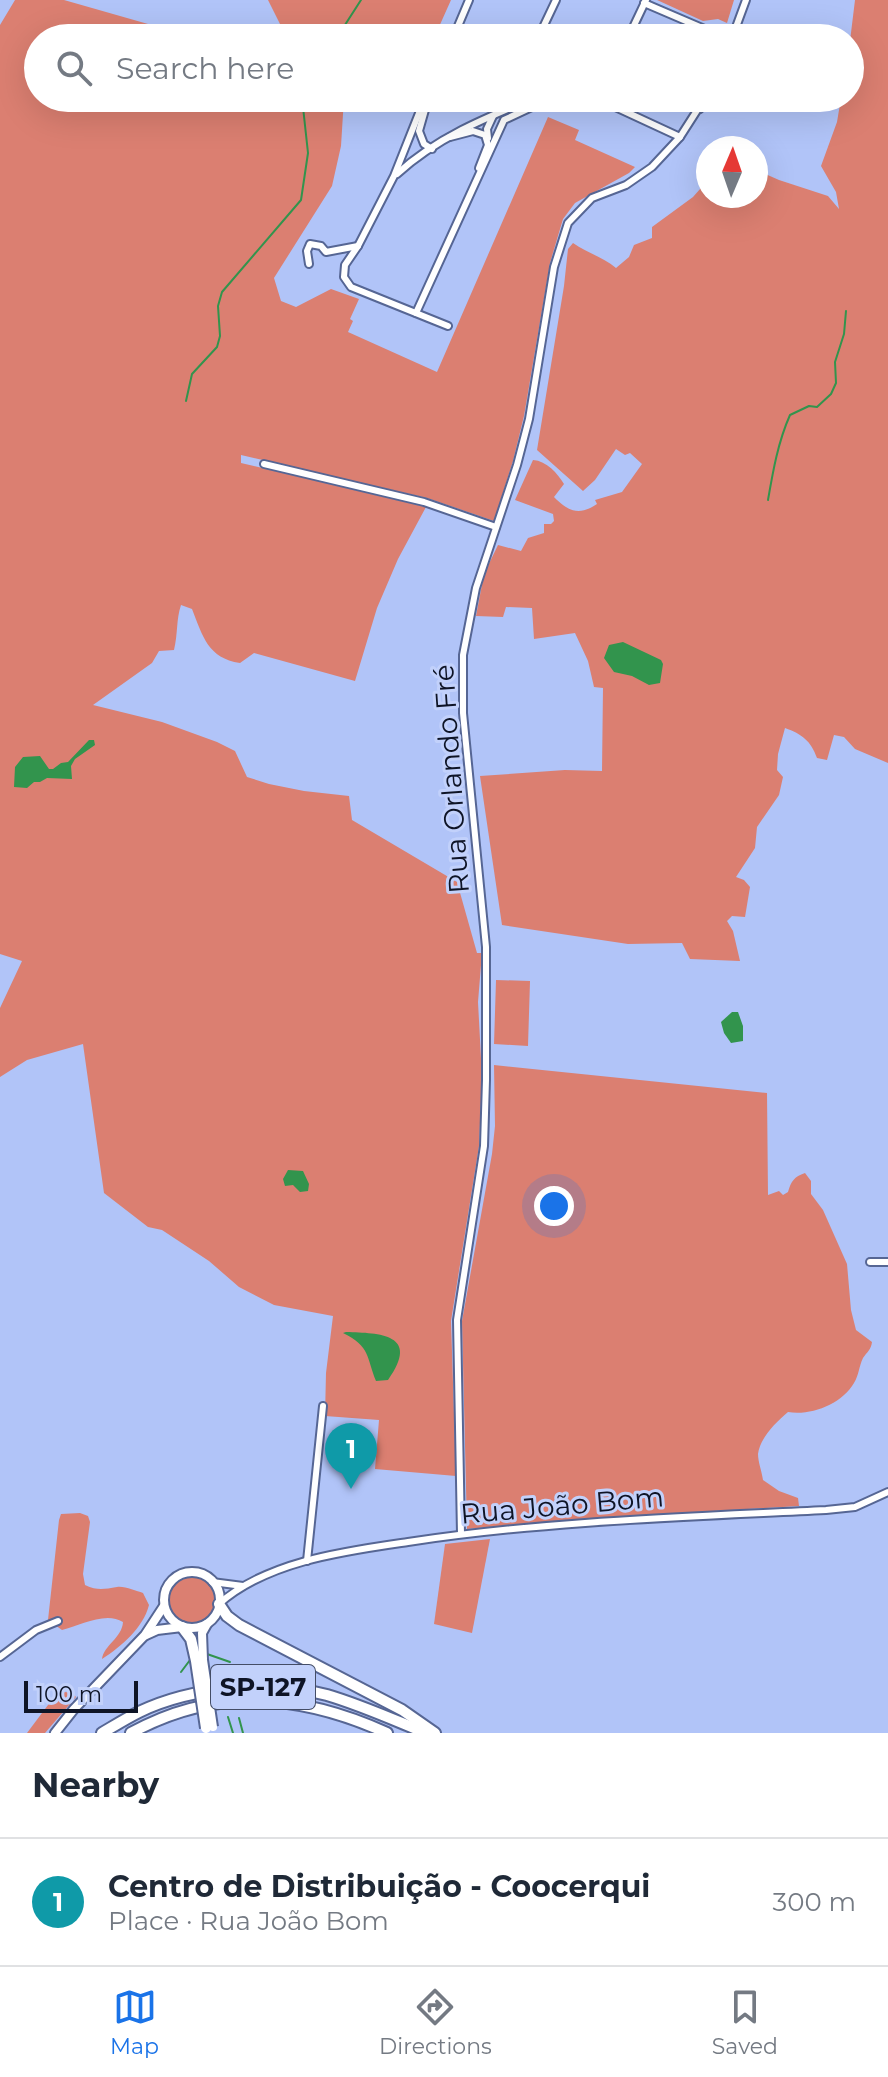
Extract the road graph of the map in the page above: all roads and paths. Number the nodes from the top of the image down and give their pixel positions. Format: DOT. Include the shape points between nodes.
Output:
graph roads {
  1 [pos="469,0"];
  2 [pos="556,0"];
  3 [pos="746,0"];
  4 [pos="645,2"];
  5 [pos="459,24"];
  6 [pos="545,24"];
  7 [pos="635,24"];
  8 [pos="694,24"];
  9 [pos="737,24"];
  10 [pos="421,112"];
  11 [pos="424,112"];
  12 [pos="501,112"];
  13 [pos="518,112"];
  14 [pos="627,112"];
  15 [pos="698,112"];
  16 [pos="493,116"];
  17 [pos="680,137"];
  18 [pos="446,138"];
  19 [pos="488,140"];
  20 [pos="432,149"];
  21 [pos="394,176"];
  22 [pos="477,179"];
  23 [pos="358,246"];
  24 [pos="309,264"];
  25 [pos="416,313"];
  26 [pos="448,326"];
  27 [pos="264,464"];
  28 [pos="496,527"];
  29 [pos="870,1262"];
  30 [pos="888,1262"];
  31 [pos="323,1406"];
  32 [pos="888,1492"];
  33 [pos="461,1534"];
  34 [pos="307,1561"];
  35 [pos="212,1582"];
  36 [pos="243,1586"];
  37 [pos="219,1604"];
  38 [pos="164,1606"];
  39 [pos="58,1621"];
  40 [pos="211,1621"];
  41 [pos="182,1627"];
  42 [pos="145,1635"];
  43 [pos="0,1657"];
  44 [pos="200,1661"];
  45 [pos="149,1723"];
  46 [pos="210,1730"];
  47 [pos="55,1733"];
  48 [pos="102,1733"];
  49 [pos="131,1733"];
  50 [pos="140,1733"];
  51 [pos="387,1733"];
  52 [pos="426,1733"];
  53 [pos="435,1733"];
  1 -- 5 [label="street"];
  2 -- 6 [label="street"];
  3 -- 9 [label="street"];
  4 -- 7 [label="street"];
  4 -- 8 [label="street"];
  10 -- 21 [label="street"];
  11 -- 20 [label="street" via="419,131"];
  12 -- 16 [label="street"];
  13 -- 22 [label="street" via="504,120"];
  14 -- 17 [label="street"];
  15 -- 17 [label="street, Rua Orlando Fré"];
  16 -- 18 [label="street"];
  16 -- 19 [label="street"];
  17 -- 28 [label="street, Rua Orlando Fré" via="640,177 592,198 568,223 554,267 529,419"];
  18 -- 19 [label="street" via="477,130"];
  18 -- 20 [label="street"];
  19 -- 22 [label="street"];
  20 -- 21 [label="street"];
  21 -- 23 [label="street"];
  22 -- 25 [label="street"];
  23 -- 24 [label="street" via="326,252 310,244"];
  23 -- 25 [label="street" via="345,265 344,277 351,287"];
  25 -- 26 [label="street"];
  27 -- 28 [label="street" via="424,502"];
  28 -- 33 [label="street, Rua Orlando Fré" via="476,588 463,655 463,713 486,947 486,1080 484,1146 457,1320"];
  29 -- 30 [label="street"];
  31 -- 34 [label="street"];
  32 -- 33 [label="street, Rua João Bom" via="855,1507 826,1510"];
  33 -- 34 [label="street, Rua João Bom"];
  34 -- 36 [label="street, Rua João Bom"];
  35 -- 36 [label="street"];
  35 -- 37 [label="street"];
  35 -- 38 [label="street" via="196,1573 180,1575 168,1585"];
  36 -- 37 [label="street"];
  37 -- 40 [label="street"];
  37 -- 53 [label="highway" via="239,1625 402,1710"];
  38 -- 41 [label="street"];
  38 -- 42 [label="street"];
  39 -- 43 [label="street"];
  40 -- 41 [label="street"];
  40 -- 44 [label="street" via="202,1633"];
  41 -- 42 [label="street"];
  41 -- 44 [label="highway"];
  42 -- 47 [label="street"];
  44 -- 46 [label="highway, bridge"];
  45 -- 49 [label="highway, SP-127"];
  45 -- 50 [label="highway"];
  45 -- 51 [label="highway, SP-127" via="216,1703 268,1700 318,1707"];
  48 -- 52 [label="highway, SP-127" via="141,1710 246,1686 327,1695"];
}
